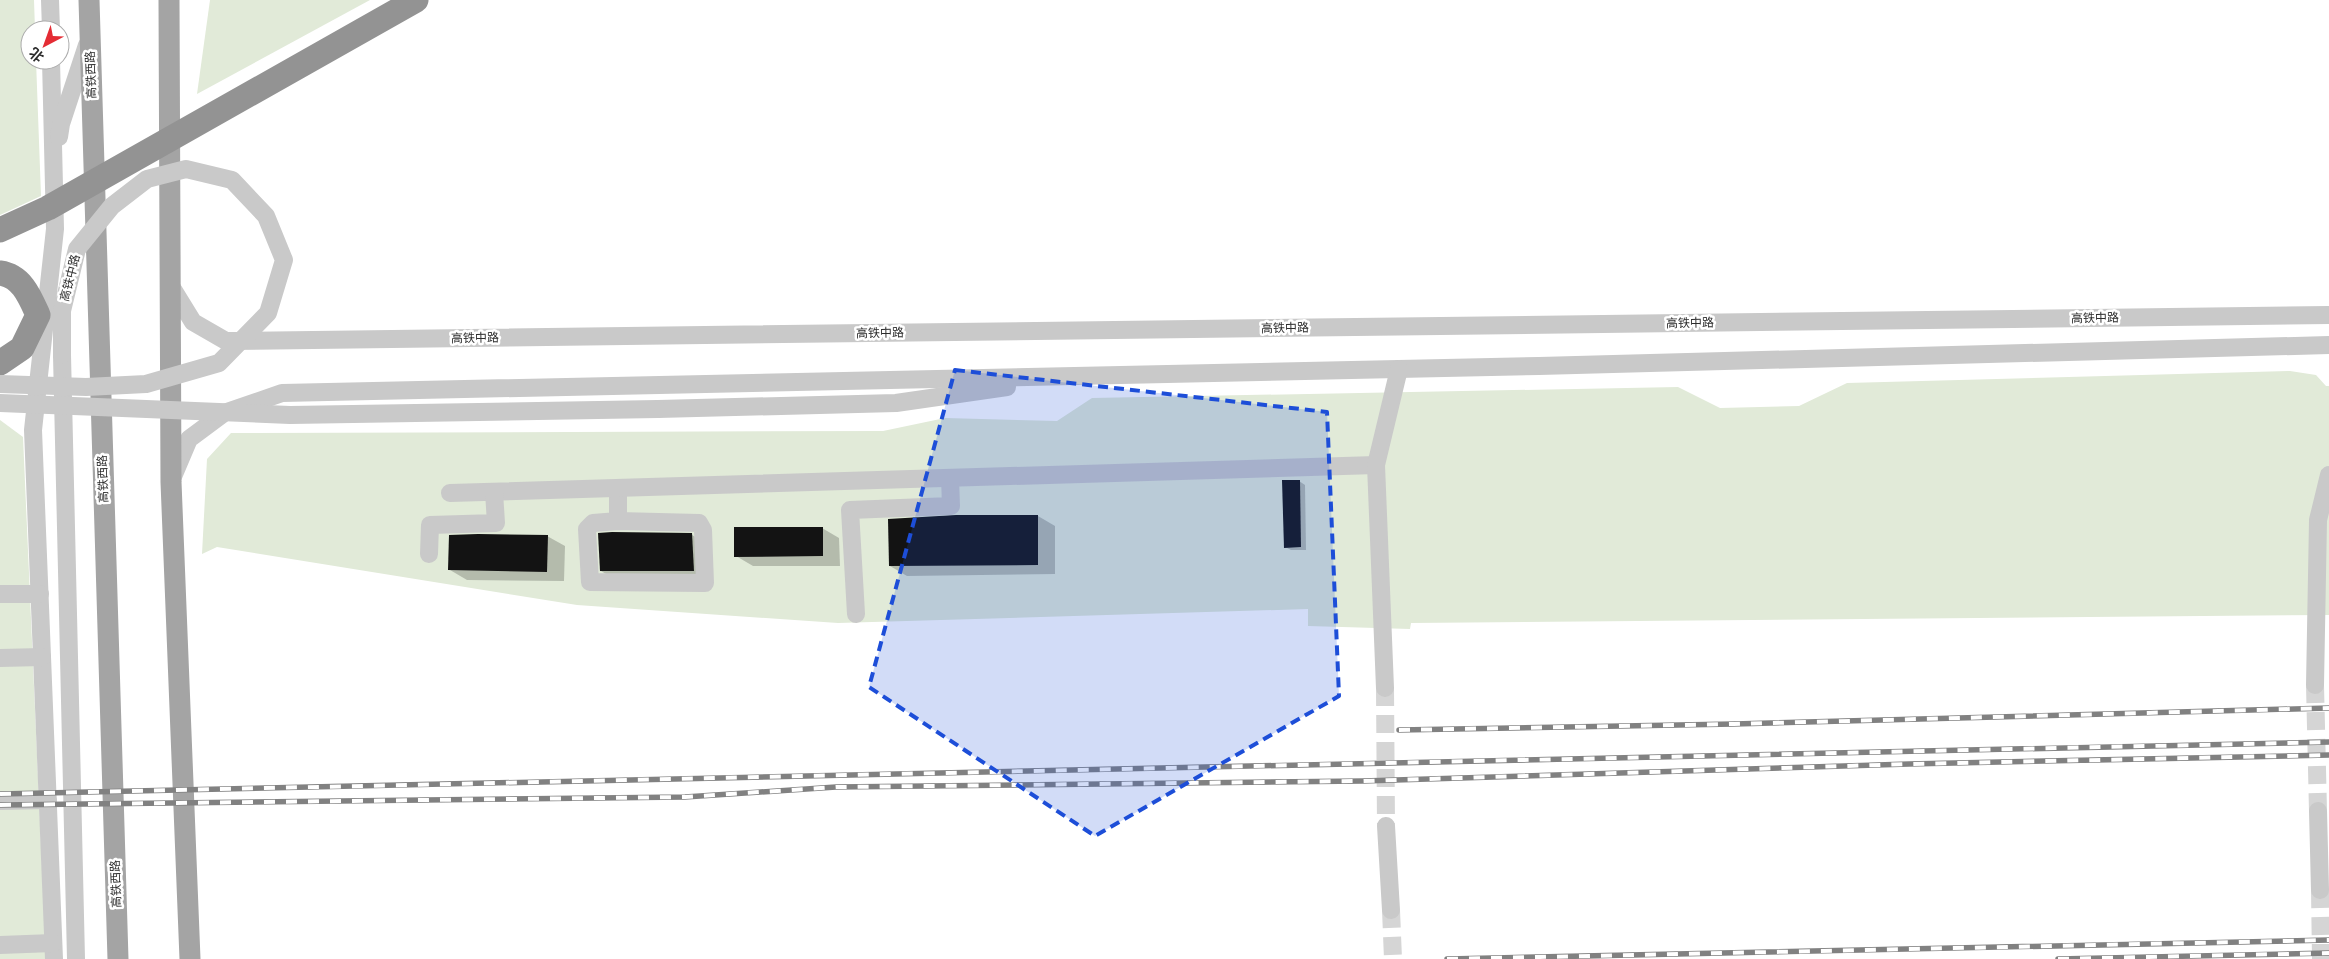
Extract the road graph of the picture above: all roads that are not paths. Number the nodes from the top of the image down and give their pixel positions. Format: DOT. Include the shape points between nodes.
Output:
graph roads {
  1 [pos="50,0"];
  2 [pos="88,0"];
  3 [pos="169,0"];
  4 [pos="416,0"];
  5 [pos="51,20"];
  6 [pos="90,37"];
  7 [pos="52,70"];
  8 [pos="54,173"];
  9 [pos="0,230"];
  10 [pos="0,272"];
  11 [pos="169,283"];
  12 [pos="2329,315"];
  13 [pos="2329,345"];
  14 [pos="0,363"];
  15 [pos="1399,370"];
  16 [pos="1084,376"];
  17 [pos="0,384"];
  18 [pos="0,404"];
  19 [pos="1376,465"];
  20 [pos="2329,475"];
  21 [pos="950,478"];
  22 [pos="170,482"];
  23 [pos="618,488"];
  24 [pos="494,492"];
  25 [pos="450,493"];
  26 [pos="618,521"];
  27 [pos="429,554"];
  28 [pos="0,594"];
  29 [pos="40,594"];
  30 [pos="856,614"];
  31 [pos="42,657"];
  32 [pos="0,658"];
  33 [pos="2316,685"];
  34 [pos="1385,688"];
  35 [pos="48,800"];
  36 [pos="0,801"];
  37 [pos="2318,811"];
  38 [pos="1386,826"];
  39 [pos="2320,890"];
  40 [pos="1391,910"];
  41 [pos="0,945"];
  42 [pos="54,951"];
  43 [pos="76,959"];
  44 [pos="118,959"];
  45 [pos="190,959"];
  1 -- 5 [label="street"];
  2 -- 6 [label="main road, 高铁西路"];
  3 -- 11 [label="main road"];
  4 -- 9 [label="highway, bridge" via="48,208"];
  6 -- 8 [label="street" via="61,124"];
  6 -- 44 [label="main road, 高铁西路"];
  7 -- 8 [label="street"];
  8 -- 29 [label="street" via="55,229 33,430"];
  10 -- 14 [label="highway" via="27,290 38,315 22,348"];
  11 -- 12 [label="street, 高铁中路" via="193,322 226,341"];
  11 -- 22 [label="main road"];
  13 -- 15 [label="street"];
  15 -- 16 [label="street"];
  15 -- 19 [label="street"];
  16 -- 18 [label="street, bridge" via="896,403 290,415"];
  16 -- 22 [label="street" via="282,393 224,413 189,439"];
  17 -- 43 [label="street, 高铁中路, bridge" via="86,387 146,384 219,363 268,313 284,260 266,216 232,180 186,169 147,179 112,206 78,249 62,311 62,355"];
  19 -- 21 [label="street"];
  19 -- 34 [label="street"];
  20 -- 33 [label="street" via="2318,520"];
  21 -- 23 [label="street"];
  21 -- 30 [label="street" via="951,506 850,510"];
  22 -- 45 [label="main road"];
  23 -- 24 [label="street"];
  23 -- 26 [label="street"];
  24 -- 25 [label="street"];
  24 -- 27 [label="street" via="496,523 430,525"];
  26 -- 26 [label="street" via="593,523 586,529 590,582 705,583 703,530 699,523"];
  28 -- 29 [label="street"];
  29 -- 31 [label="street"];
  31 -- 32 [label="street"];
  31 -- 35 [label="street"];
  35 -- 36 [label="street"];
  35 -- 42 [label="street"];
  37 -- 39 [label="street"];
  38 -- 40 [label="street"];
  41 -- 42 [label="street"];
}
